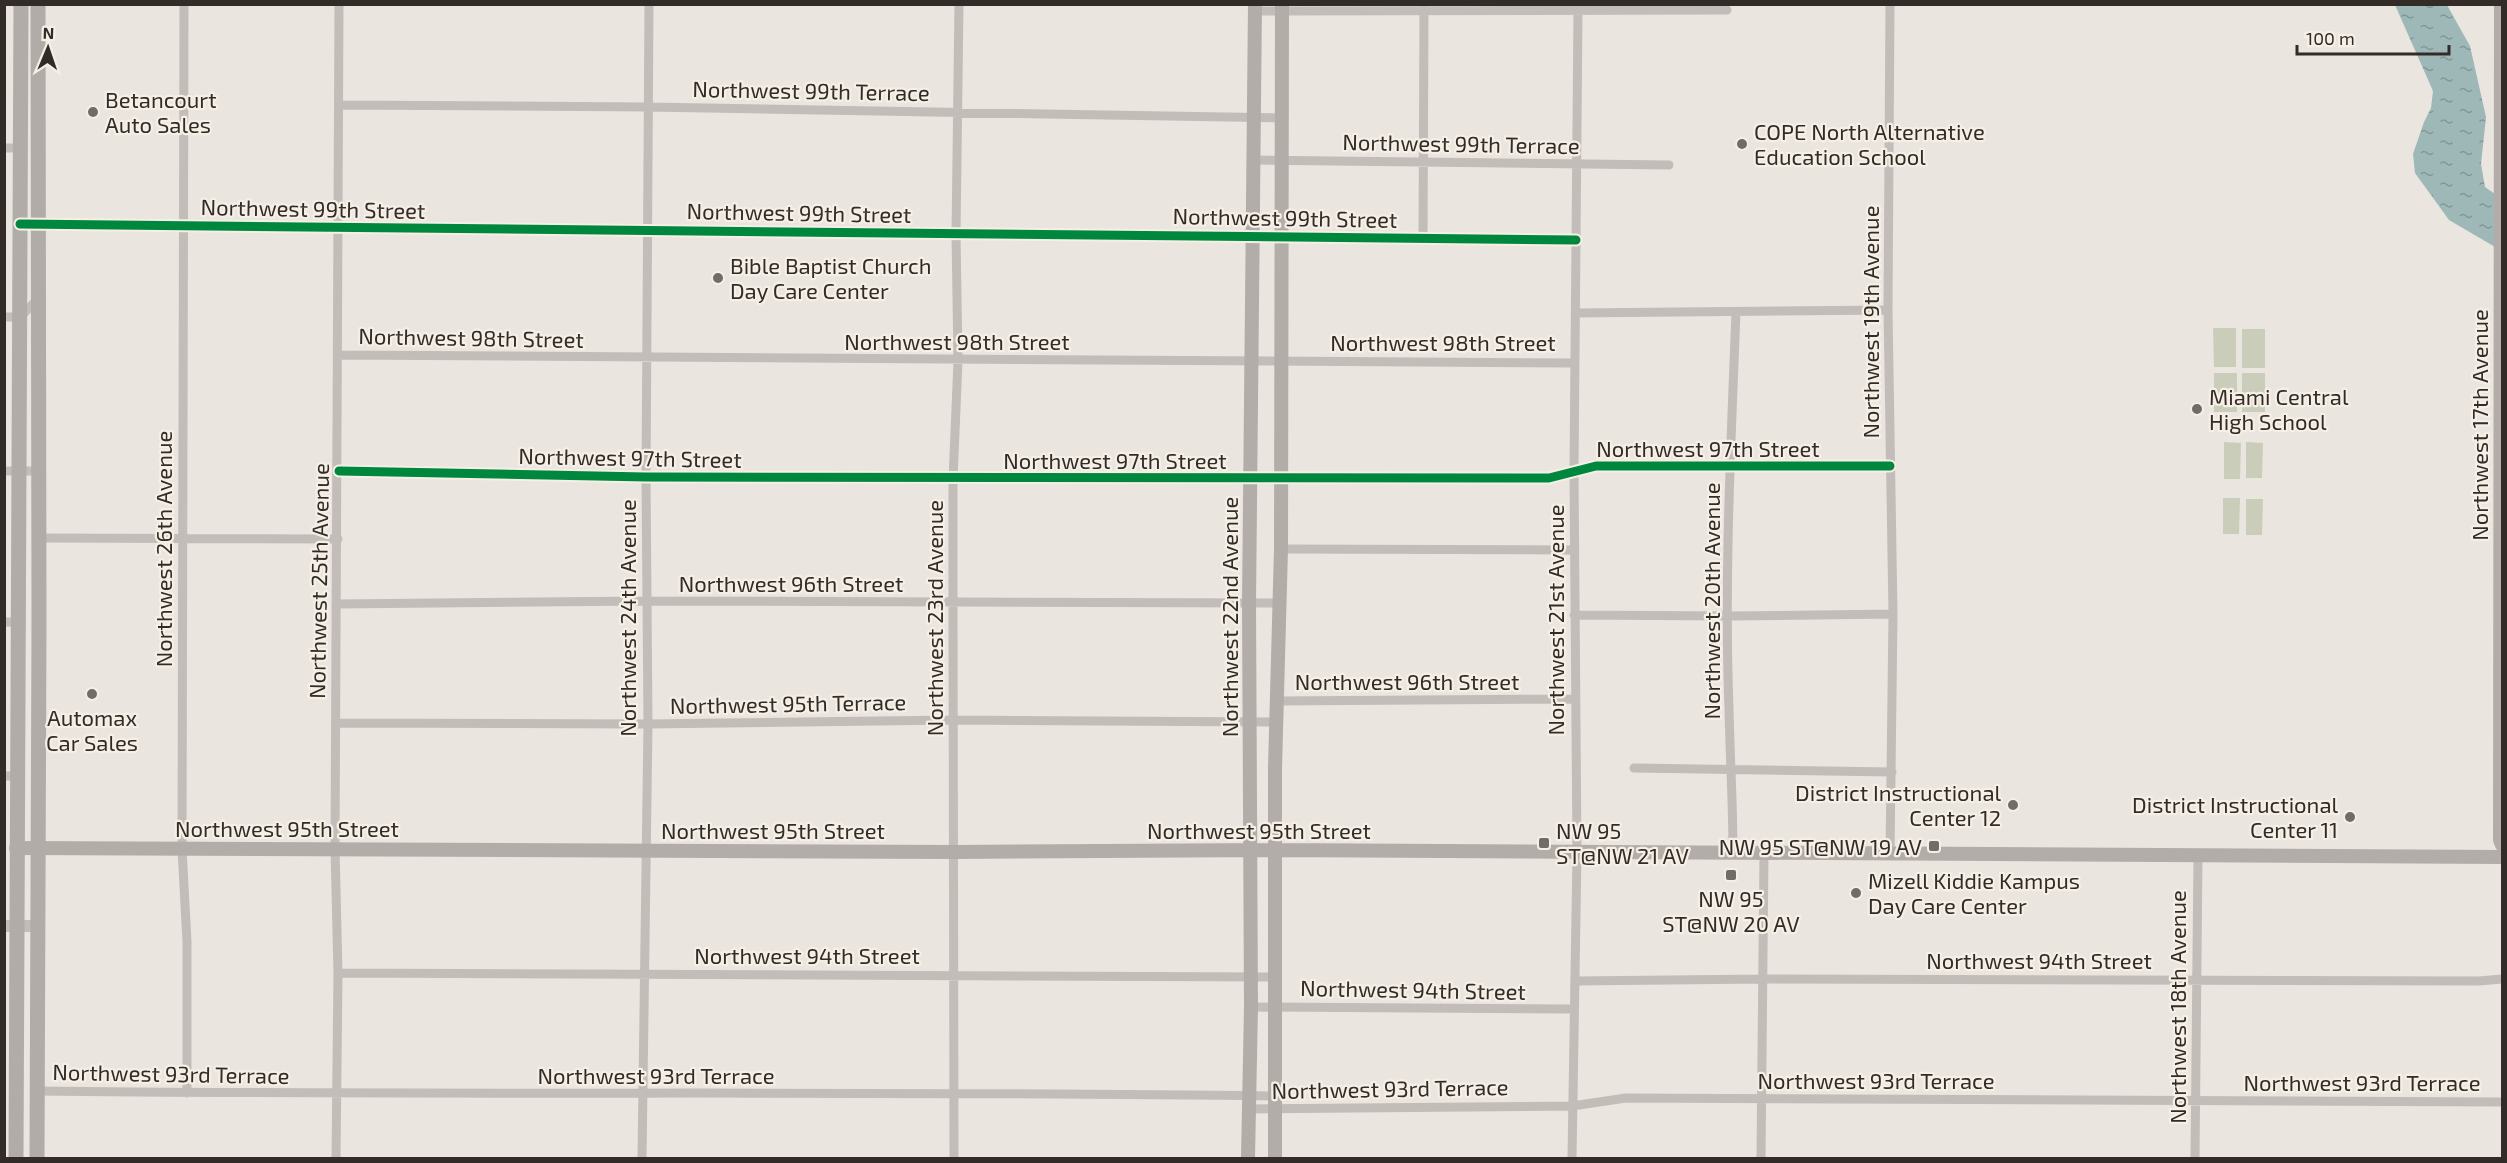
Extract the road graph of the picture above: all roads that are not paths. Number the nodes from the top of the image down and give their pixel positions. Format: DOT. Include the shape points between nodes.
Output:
graph roads {
  1 [pos="21,4"];
  2 [pos="38,4"];
  3 [pos="184,4"];
  4 [pos="339,4"];
  5 [pos="649,4"];
  6 [pos="959,4"];
  7 [pos="1890,4"];
  8 [pos="2501,4"];
  9 [pos="1424,7"];
  10 [pos="1255,8"];
  11 [pos="1282,8"];
  12 [pos="1578,10"];
  13 [pos="1727,10"];
  14 [pos="2502,32"];
  15 [pos="340,105"];
  16 [pos="649,107"];
  17 [pos="958,112"];
  18 [pos="1253,117"];
  19 [pos="1282,118"];
  20 [pos="4,148"];
  21 [pos="21,148"];
  22 [pos="1253,160"];
  23 [pos="1281,160"];
  24 [pos="1423,164"];
  25 [pos="1577,164"];
  26 [pos="1669,165"];
  27 [pos="20,224"];
  28 [pos="38,224"];
  29 [pos="184,226"];
  30 [pos="339,227"];
  31 [pos="648,230"];
  32 [pos="957,234"];
  33 [pos="1252,236"];
  34 [pos="1281,237"];
  35 [pos="1423,238"];
  36 [pos="1576,240"];
  37 [pos="39,298"];
  38 [pos="1887,310"];
  39 [pos="1736,312"];
  40 [pos="1576,313"];
  41 [pos="12,317"];
  42 [pos="339,355"];
  43 [pos="647,358"];
  44 [pos="1251,360"];
  45 [pos="1281,360"];
  46 [pos="958,361"];
  47 [pos="1575,363"];
  48 [pos="1890,466"];
  49 [pos="1730,468"];
  50 [pos="12,471"];
  51 [pos="38,471"];
  52 [pos="339,471"];
  53 [pos="1574,471"];
  54 [pos="646,477"];
  55 [pos="953,479"];
  56 [pos="1252,479"];
  57 [pos="1280,479"];
  58 [pos="2502,496"];
  59 [pos="38,538"];
  60 [pos="182,538"];
  61 [pos="338,539"];
  62 [pos="1281,549"];
  63 [pos="1574,550"];
  64 [pos="2501,573"];
  65 [pos="647,601"];
  66 [pos="1249,603"];
  67 [pos="1280,603"];
  68 [pos="337,604"];
  69 [pos="952,604"];
  70 [pos="1893,614"];
  71 [pos="1574,615"];
  72 [pos="1729,616"];
  73 [pos="11,622"];
  74 [pos="2501,651"];
  75 [pos="1574,699"];
  76 [pos="1277,701"];
  77 [pos="954,720"];
  78 [pos="1277,722"];
  79 [pos="336,723"];
  80 [pos="648,724"];
  81 [pos="1249,724"];
  82 [pos="1634,768"];
  83 [pos="1732,769"];
  84 [pos="1892,772"];
  85 [pos="10,776"];
  86 [pos="2502,845"];
  87 [pos="16,848"];
  88 [pos="38,848"];
  89 [pos="182,849"];
  90 [pos="335,849"];
  91 [pos="646,850"];
  92 [pos="1249,850"];
  93 [pos="1276,850"];
  94 [pos="955,852"];
  95 [pos="1577,854"];
  96 [pos="1733,854"];
  97 [pos="1764,854"];
  98 [pos="1890,855"];
  99 [pos="2198,856"];
  100 [pos="2502,857"];
  101 [pos="10,926"];
  102 [pos="38,926"];
  103 [pos="338,972"];
  104 [pos="643,974"];
  105 [pos="955,975"];
  106 [pos="1251,976"];
  107 [pos="1276,977"];
  108 [pos="1763,979"];
  109 [pos="2198,979"];
  110 [pos="2502,979"];
  111 [pos="1575,981"];
  112 [pos="1251,1007"];
  113 [pos="1276,1007"];
  114 [pos="1574,1009"];
  115 [pos="36,1057"];
  116 [pos="10,1084"];
  117 [pos="37,1091"];
  118 [pos="187,1093"];
  119 [pos="954,1094"];
  120 [pos="337,1095"];
  121 [pos="641,1095"];
  122 [pos="1762,1099"];
  123 [pos="2197,1101"];
  124 [pos="1250,1102"];
  125 [pos="2502,1102"];
  126 [pos="1276,1103"];
  127 [pos="1572,1106"];
  128 [pos="16,1158"];
  129 [pos="28,1158"];
  130 [pos="37,1158"];
  131 [pos="336,1158"];
  132 [pos="642,1158"];
  133 [pos="954,1158"];
  134 [pos="1248,1158"];
  135 [pos="1275,1158"];
  136 [pos="1572,1158"];
  137 [pos="1761,1158"];
  138 [pos="2195,1158"];
  1 -- 21 [label="main road"];
  2 -- 28 [label="main road"];
  3 -- 29 [label="street, Northwest 26th Avenue"];
  4 -- 15 [label="street, Northwest 25th Avenue"];
  5 -- 16 [label="street, Northwest 24th Avenue"];
  6 -- 17 [label="street, Northwest 23rd Avenue"];
  7 -- 38 [label="street, Northwest 19th Avenue"];
  8 -- 14 [label="main road, Northwest 17th Avenue"];
  9 -- 11 [label="street"];
  9 -- 12 [label="street"];
  9 -- 24 [label="street"];
  10 -- 11 [label="street"];
  10 -- 18 [label="main road, Northwest 22nd Avenue"];
  11 -- 19 [label="main road"];
  12 -- 13 [label="street"];
  12 -- 25 [label="street, Northwest 21st Avenue"];
  14 -- 58 [label="main road, Northwest 17th Avenue"];
  15 -- 16 [label="street, Northwest 99th Terrace"];
  15 -- 30 [label="street, Northwest 25th Avenue"];
  16 -- 17 [label="street, Northwest 99th Terrace"];
  16 -- 31 [label="street, Northwest 24th Avenue"];
  17 -- 18 [label="street, Northwest 99th Terrace"];
  17 -- 32 [label="street, Northwest 23rd Avenue"];
  18 -- 19 [label="street, Northwest 99th Terrace"];
  18 -- 22 [label="main road, Northwest 22nd Avenue"];
  19 -- 23 [label="main road"];
  20 -- 21 [label="street"];
  21 -- 27 [label="main road"];
  22 -- 23 [label="street, Northwest 99th Terrace"];
  22 -- 33 [label="main road, Northwest 22nd Avenue"];
  23 -- 24 [label="street, Northwest 99th Terrace"];
  23 -- 34 [label="main road"];
  24 -- 25 [label="street, Northwest 99th Terrace"];
  24 -- 35 [label="street"];
  25 -- 26 [label="street, Northwest 99th Terrace"];
  25 -- 36 [label="street, Northwest 21st Avenue"];
  27 -- 28 [label="street, Northwest 99th Street"];
  27 -- 41 [label="main road"];
  28 -- 29 [label="street, Northwest 99th Street"];
  28 -- 37 [label="main road"];
  29 -- 30 [label="street, Northwest 99th Street"];
  29 -- 60 [label="street, Northwest 26th Avenue"];
  30 -- 31 [label="street, Northwest 99th Street"];
  30 -- 42 [label="street, Northwest 25th Avenue"];
  31 -- 32 [label="street, Northwest 99th Street"];
  31 -- 43 [label="street, Northwest 24th Avenue"];
  32 -- 33 [label="street, Northwest 99th Street"];
  32 -- 46 [label="street, Northwest 23rd Avenue"];
  33 -- 34 [label="street, Northwest 99th Street"];
  33 -- 44 [label="main road, Northwest 22nd Avenue"];
  34 -- 35 [label="street, Northwest 99th Street"];
  34 -- 45 [label="main road"];
  35 -- 36 [label="street, Northwest 99th Street"];
  36 -- 40 [label="street, Northwest 21st Avenue"];
  37 -- 41 [label="street"];
  37 -- 51 [label="main road"];
  38 -- 39 [label="street, Northwest 98th Street"];
  38 -- 48 [label="street, Northwest 19th Avenue"];
  39 -- 40 [label="street, Northwest 98th Street"];
  39 -- 49 [label="street, Northwest 20th Avenue"];
  40 -- 47 [label="street, Northwest 21st Avenue"];
  41 -- 50 [label="main road"];
  42 -- 43 [label="street, Northwest 98th Street"];
  42 -- 52 [label="street, Northwest 25th Avenue"];
  43 -- 46 [label="street, Northwest 98th Street"];
  43 -- 54 [label="street, Northwest 24th Avenue"];
  44 -- 45 [label="street, Northwest 98th Street"];
  44 -- 46 [label="street, Northwest 98th Street"];
  44 -- 56 [label="main road, Northwest 22nd Avenue"];
  45 -- 47 [label="street, Northwest 98th Street"];
  45 -- 57 [label="main road"];
  46 -- 55 [label="street, Northwest 23rd Avenue"];
  47 -- 53 [label="street, Northwest 21st Avenue"];
  48 -- 49 [label="street, Northwest 97th Street"];
  48 -- 70 [label="street, Northwest 19th Avenue"];
  49 -- 53 [label="street, Northwest 97th Street" via="1596,466"];
  49 -- 72 [label="street, Northwest 20th Avenue"];
  50 -- 51 [label="street"];
  50 -- 73 [label="main road"];
  51 -- 59 [label="main road"];
  52 -- 54 [label="street, Northwest 97th Street"];
  52 -- 61 [label="street, Northwest 25th Avenue"];
  53 -- 57 [label="street, Northwest 97th Street" via="1549,478"];
  53 -- 63 [label="street, Northwest 21st Avenue"];
  54 -- 55 [label="street, Northwest 97th Street"];
  54 -- 65 [label="street, Northwest 24th Avenue"];
  55 -- 56 [label="street, Northwest 97th Street"];
  55 -- 69 [label="street, Northwest 23rd Avenue"];
  56 -- 57 [label="street, Northwest 97th Street"];
  56 -- 66 [label="main road, Northwest 22nd Avenue"];
  57 -- 62 [label="main road"];
  58 -- 64 [label="main road, Northwest 17th Avenue"];
  59 -- 60 [label="street"];
  59 -- 88 [label="main road"];
  60 -- 61 [label="street"];
  60 -- 89 [label="street, Northwest 26th Avenue"];
  61 -- 68 [label="street, Northwest 25th Avenue"];
  62 -- 63 [label="street"];
  62 -- 67 [label="main road"];
  63 -- 71 [label="street, Northwest 21st Avenue"];
  64 -- 74 [label="main road, Northwest 17th Avenue"];
  65 -- 68 [label="street, Northwest 96th Street"];
  65 -- 69 [label="street, Northwest 96th Street"];
  65 -- 80 [label="street, Northwest 24th Avenue"];
  66 -- 67 [label="street, Northwest 96th Street"];
  66 -- 69 [label="street, Northwest 96th Street"];
  66 -- 81 [label="main road, Northwest 22nd Avenue"];
  67 -- 76 [label="main road"];
  68 -- 79 [label="street, Northwest 25th Avenue"];
  69 -- 77 [label="street, Northwest 23rd Avenue"];
  70 -- 72 [label="street"];
  70 -- 84 [label="street, Northwest 19th Avenue"];
  71 -- 72 [label="street"];
  71 -- 75 [label="street, Northwest 21st Avenue"];
  72 -- 83 [label="street, Northwest 20th Avenue"];
  73 -- 85 [label="main road"];
  74 -- 86 [label="main road, Northwest 17th Avenue"];
  75 -- 76 [label="street, Northwest 96th Street"];
  75 -- 95 [label="street, Northwest 21st Avenue"];
  76 -- 78 [label="main road"];
  77 -- 80 [label="street, Northwest 95th Terrace"];
  77 -- 81 [label="street, Northwest 95th Terrace"];
  77 -- 94 [label="street, Northwest 23rd Avenue"];
  78 -- 81 [label="street, Northwest 95th Terrace"];
  78 -- 93 [label="main road"];
  79 -- 80 [label="street, Northwest 95th Terrace"];
  79 -- 90 [label="street, Northwest 25th Avenue"];
  80 -- 91 [label="street, Northwest 24th Avenue"];
  81 -- 92 [label="main road, Northwest 22nd Avenue"];
  82 -- 83 [label="street"];
  83 -- 84 [label="street"];
  83 -- 96 [label="street, Northwest 20th Avenue"];
  84 -- 98 [label="street, Northwest 19th Avenue"];
  85 -- 87 [label="main road"];
  87 -- 88 [label="main road, Northwest 95th Street"];
  87 -- 101 [label="main road"];
  88 -- 89 [label="main road, Northwest 95th Street"];
  88 -- 102 [label="main road"];
  89 -- 90 [label="main road, Northwest 95th Street"];
  89 -- 118 [label="street, Northwest 26th Avenue" via="187,942"];
  90 -- 91 [label="main road, Northwest 95th Street"];
  90 -- 103 [label="street, Northwest 25th Avenue"];
  91 -- 94 [label="main road, Northwest 95th Street"];
  91 -- 104 [label="street, Northwest 24th Avenue"];
  92 -- 93 [label="main road, Northwest 95th Street"];
  92 -- 94 [label="main road, Northwest 95th Street"];
  92 -- 106 [label="main road, Northwest 22nd Avenue"];
  93 -- 95 [label="main road, Northwest 95th Street"];
  93 -- 107 [label="main road"];
  94 -- 105 [label="street, Northwest 23rd Avenue"];
  95 -- 96 [label="main road, Northwest 95th Street"];
  95 -- 111 [label="street, Northwest 21st Avenue"];
  96 -- 97 [label="main road, Northwest 95th Street"];
  97 -- 98 [label="main road, Northwest 95th Street"];
  97 -- 108 [label="street"];
  98 -- 99 [label="main road, Northwest 95th Street"];
  99 -- 100 [label="main road, Northwest 95th Street"];
  99 -- 109 [label="street, Northwest 18th Avenue"];
  101 -- 102 [label="street"];
  101 -- 116 [label="main road"];
  102 -- 115 [label="main road"];
  103 -- 104 [label="street, Northwest 94th Street"];
  103 -- 120 [label="street, Northwest 25th Avenue"];
  104 -- 105 [label="street, Northwest 94th Street"];
  104 -- 121 [label="street, Northwest 24th Avenue"];
  105 -- 106 [label="street, Northwest 94th Street"];
  105 -- 119 [label="street, Northwest 23rd Avenue"];
  106 -- 107 [label="street, Northwest 94th Street"];
  106 -- 112 [label="main road, Northwest 22nd Avenue"];
  107 -- 113 [label="main road"];
  108 -- 109 [label="street, Northwest 94th Street"];
  108 -- 111 [label="street, Northwest 94th Street"];
  108 -- 122 [label="street"];
  109 -- 110 [label="street, Northwest 94th Street"];
  109 -- 123 [label="street, Northwest 18th Avenue"];
  111 -- 114 [label="street, Northwest 21st Avenue"];
  112 -- 113 [label="street, Northwest 94th Street"];
  112 -- 124 [label="main road, Northwest 22nd Avenue"];
  113 -- 114 [label="street, Northwest 94th Street"];
  113 -- 126 [label="main road"];
  114 -- 127 [label="street, Northwest 21st Avenue"];
  115 -- 116 [label="main road"];
  115 -- 117 [label="main road"];
  116 -- 128 [label="main road"];
  116 -- 129 [label="main road" via="28,1106"];
  117 -- 118 [label="street, Northwest 93rd Terrace"];
  117 -- 130 [label="main road"];
  118 -- 120 [label="street, Northwest 93rd Terrace"];
  119 -- 121 [label="street, Northwest 93rd Terrace"];
  119 -- 124 [label="street, Northwest 93rd Terrace"];
  119 -- 133 [label="street, Northwest 23rd Avenue"];
  120 -- 121 [label="street, Northwest 93rd Terrace"];
  120 -- 131 [label="street, Northwest 25th Avenue"];
  121 -- 132 [label="street, Northwest 24th Avenue"];
  122 -- 123 [label="street, Northwest 93rd Terrace"];
  122 -- 127 [label="street, Northwest 93rd Terrace" via="1626,1098"];
  122 -- 137 [label="street"];
  123 -- 125 [label="street, Northwest 93rd Terrace"];
  123 -- 138 [label="street, Northwest 18th Avenue"];
  124 -- 126 [label="street, Northwest 93rd Terrace"];
  124 -- 134 [label="main road, Northwest 22nd Avenue"];
  126 -- 127 [label="street, Northwest 93rd Terrace"];
  126 -- 135 [label="main road"];
  127 -- 136 [label="street, Northwest 21st Avenue"];
}
